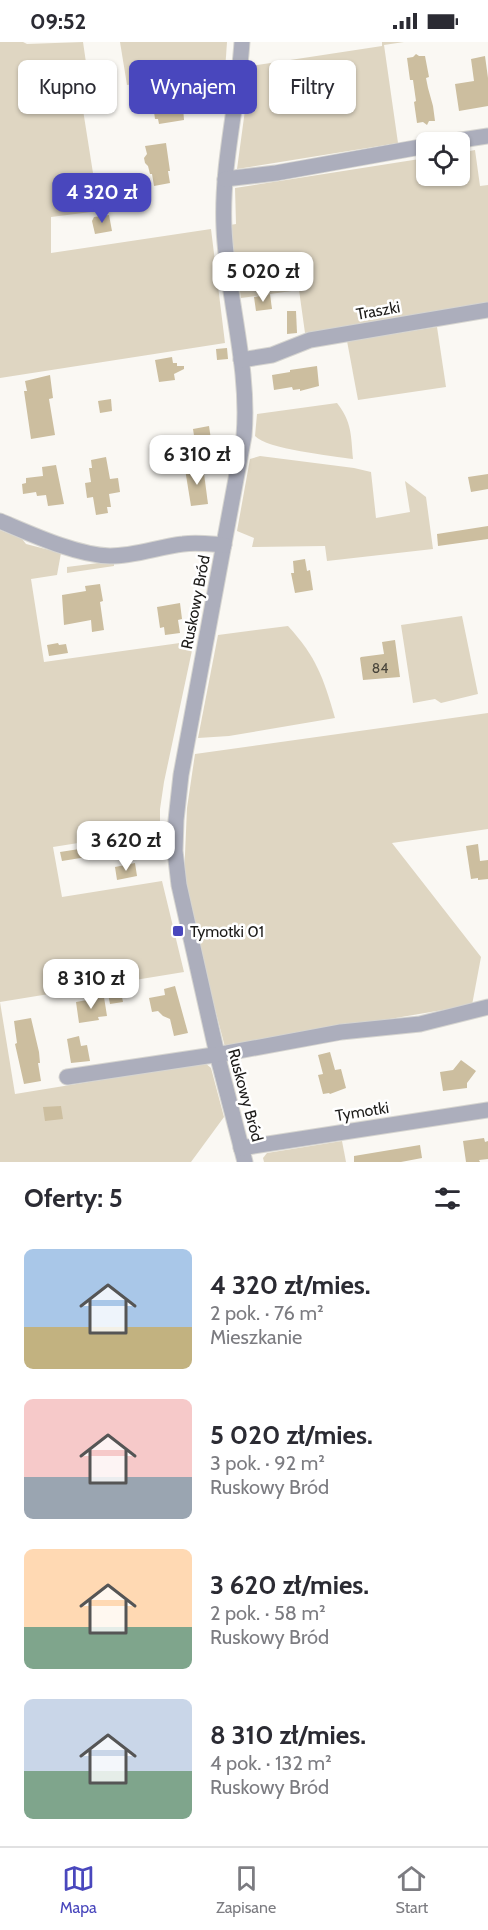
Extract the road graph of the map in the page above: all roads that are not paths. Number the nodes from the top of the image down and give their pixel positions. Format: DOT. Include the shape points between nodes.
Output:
graph roads {
  1 [pos="242,42"];
  2 [pos="488,136"];
  3 [pos="470,139"];
  4 [pos="416,148"];
  5 [pos="225,179"];
  6 [pos="488,310"];
  7 [pos="241,360"];
  8 [pos="0,521"];
  9 [pos="224,545"];
  10 [pos="488,1008"];
  11 [pos="217,1054"];
  12 [pos="67,1077"];
  13 [pos="488,1110"];
  14 [pos="243,1155"];
  1 -- 5 [label="street, Ruskowy Bród"];
  2 -- 3 [label="street"];
  4 -- 5 [label="street"];
  5 -- 7 [label="street, Ruskowy Bród" via="226,260"];
  6 -- 7 [label="street, Traszki" via="310,340 272,355"];
  7 -- 9 [label="street, Ruskowy Bród" via="244,436"];
  8 -- 9 [label="street" via="81,550 110,556 180,544"];
  9 -- 11 [label="street, Ruskowy Bród" via="181,775 176,829 176,867 182,901"];
  10 -- 11 [label="street" via="420,1024 341,1032"];
  11 -- 12 [label="street"];
  11 -- 14 [label="street, Ruskowy Bród"];
  13 -- 14 [label="street, Tymotki"];
}
